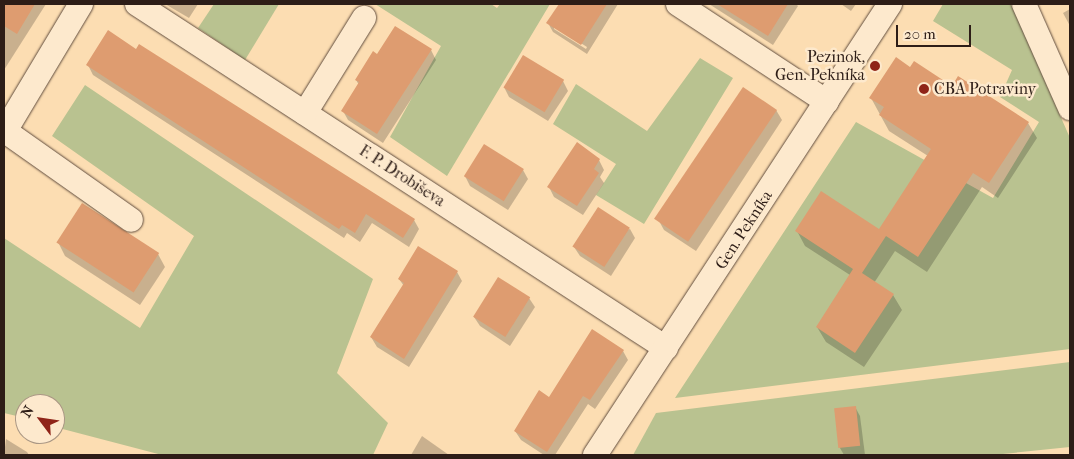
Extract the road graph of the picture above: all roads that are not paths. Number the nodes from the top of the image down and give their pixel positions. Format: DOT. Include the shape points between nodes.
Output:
graph roads {
  1 [pos="81,4"];
  2 [pos="137,4"];
  3 [pos="678,4"];
  4 [pos="890,4"];
  5 [pos="1024,4"];
  6 [pos="364,18"];
  7 [pos="827,102"];
  8 [pos="1070,108"];
  9 [pos="305,113"];
  10 [pos="131,220"];
  11 [pos="666,348"];
  12 [pos="595,455"];
  1 -- 10 [label="street" via="5,131"];
  2 -- 9 [label="street, F. P. Drobiševa"];
  3 -- 7 [label="street"];
  4 -- 7 [label="street, Gen. Pekníka"];
  5 -- 8 [label="street"];
  6 -- 9 [label="street"];
  7 -- 11 [label="street, Gen. Pekníka"];
  9 -- 11 [label="street, F. P. Drobiševa"];
  11 -- 12 [label="street, Gen. Pekníka"];
}
